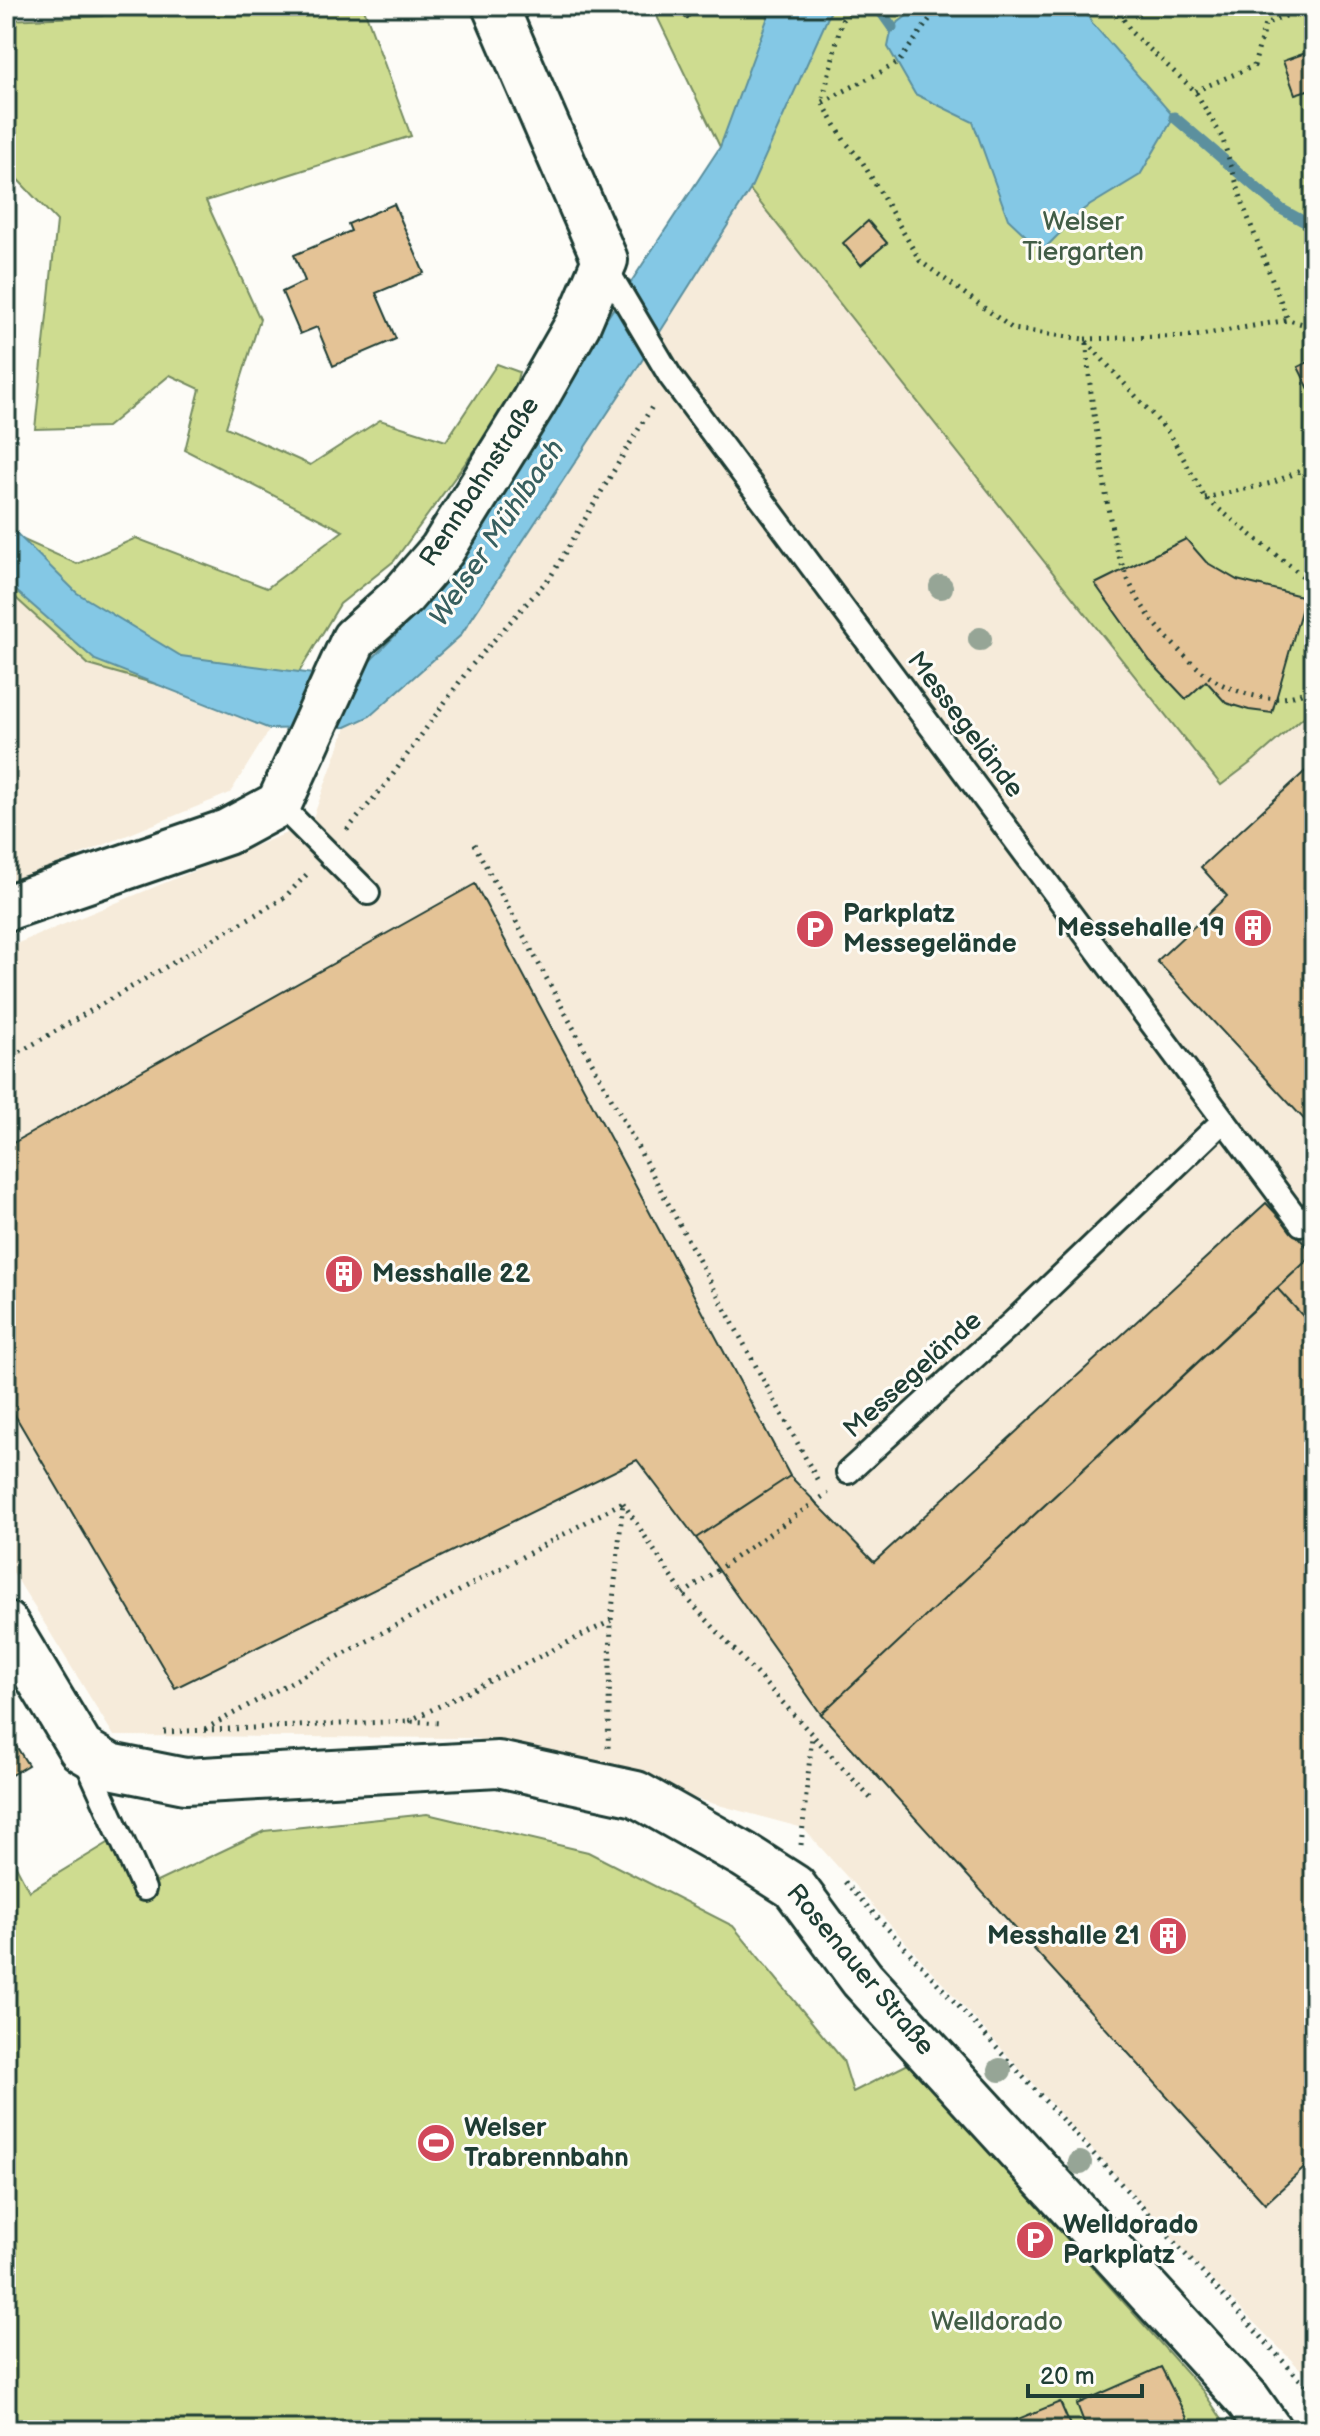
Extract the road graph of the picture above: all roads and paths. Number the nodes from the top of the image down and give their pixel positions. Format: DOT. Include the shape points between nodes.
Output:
graph roads {
  1 [pos="495,6"];
  2 [pos="853,6"];
  3 [pos="935,6"];
  4 [pos="1115,6"];
  5 [pos="1314,8"];
  6 [pos="1195,91"];
  7 [pos="822,102"];
  8 [pos="609,270"];
  9 [pos="1288,320"];
  10 [pos="1314,327"];
  11 [pos="1086,340"];
  12 [pos="666,369"];
  13 [pos="1314,465"];
  14 [pos="1205,498"];
  15 [pos="1314,585"];
  16 [pos="1314,686"];
  17 [pos="279,804"];
  18 [pos="474,844"];
  19 [pos="328,852"];
  20 [pos="368,893"];
  21 [pos="6,908"];
  22 [pos="6,1060"];
  23 [pos="1224,1120"];
  24 [pos="1307,1218"];
  25 [pos="848,1472"];
  26 [pos="826,1496"];
  27 [pos="623,1502"];
  28 [pos="683,1594"];
  29 [pos="611,1621"];
  30 [pos="6,1624"];
  31 [pos="408,1721"];
  32 [pos="454,1723"];
  33 [pos="156,1732"];
  34 [pos="200,1732"];
  35 [pos="812,1735"];
  36 [pos="595,1748"];
  37 [pos="81,1749"];
  38 [pos="874,1802"];
  39 [pos="790,1841"];
  40 [pos="842,1878"];
  41 [pos="144,1889"];
  42 [pos="1314,2395"];
  43 [pos="1269,2430"];
  1 -- 8 [label="street"];
  2 -- 7 [label="path" via="842,20"];
  3 -- 7 [label="path" via="898,63"];
  4 -- 6 [label="path" via="1132,33"];
  5 -- 6 [label="path" via="1265,24 1254,66"];
  6 -- 9 [label="path" via="1222,137"];
  7 -- 11 [label="path" via="920,261 1013,329"];
  8 -- 12 [label="lane, Messegelände"];
  8 -- 17 [label="street, Rennbahnstraße" via="442,550 354,639"];
  9 -- 10 [label="path"];
  9 -- 11 [label="path" via="1195,336"];
  11 -- 14 [label="path" via="1170,434"];
  11 -- 16 [label="path" via="1117,556 1142,609 1190,661 1222,685 1260,699 1301,695"];
  12 -- 19 [label="path" via="551,576 471,666 386,784"];
  12 -- 23 [label="lane, Messegelände"];
  13 -- 14 [label="path" via="1272,483"];
  14 -- 15 [label="path"];
  17 -- 19 [label="lane"];
  17 -- 21 [label="street" via="227,832"];
  18 -- 26 [label="path"];
  19 -- 20 [label="lane"];
  19 -- 22 [label="path" via="284,898"];
  23 -- 24 [label="lane, Messegelände"];
  23 -- 25 [label="lane, Messegelände"];
  25 -- 26 [label="path"];
  26 -- 28 [label="path"];
  27 -- 28 [label="path"];
  27 -- 29 [label="path"];
  27 -- 34 [label="path"];
  28 -- 35 [label="path"];
  29 -- 31 [label="path"];
  29 -- 36 [label="path" via="608,1753"];
  30 -- 37 [label="street"];
  31 -- 32 [label="path"];
  31 -- 34 [label="path"];
  33 -- 34 [label="path"];
  35 -- 38 [label="path"];
  35 -- 39 [label="path" via="801,1849"];
  37 -- 41 [label="lane"];
  37 -- 43 [label="street, Rosenauer Straße" via="110,1766 185,1781 498,1764 636,1794 744,1855 794,1887 862,1979 1248,2400"];
  40 -- 42 [label="path"];
}
